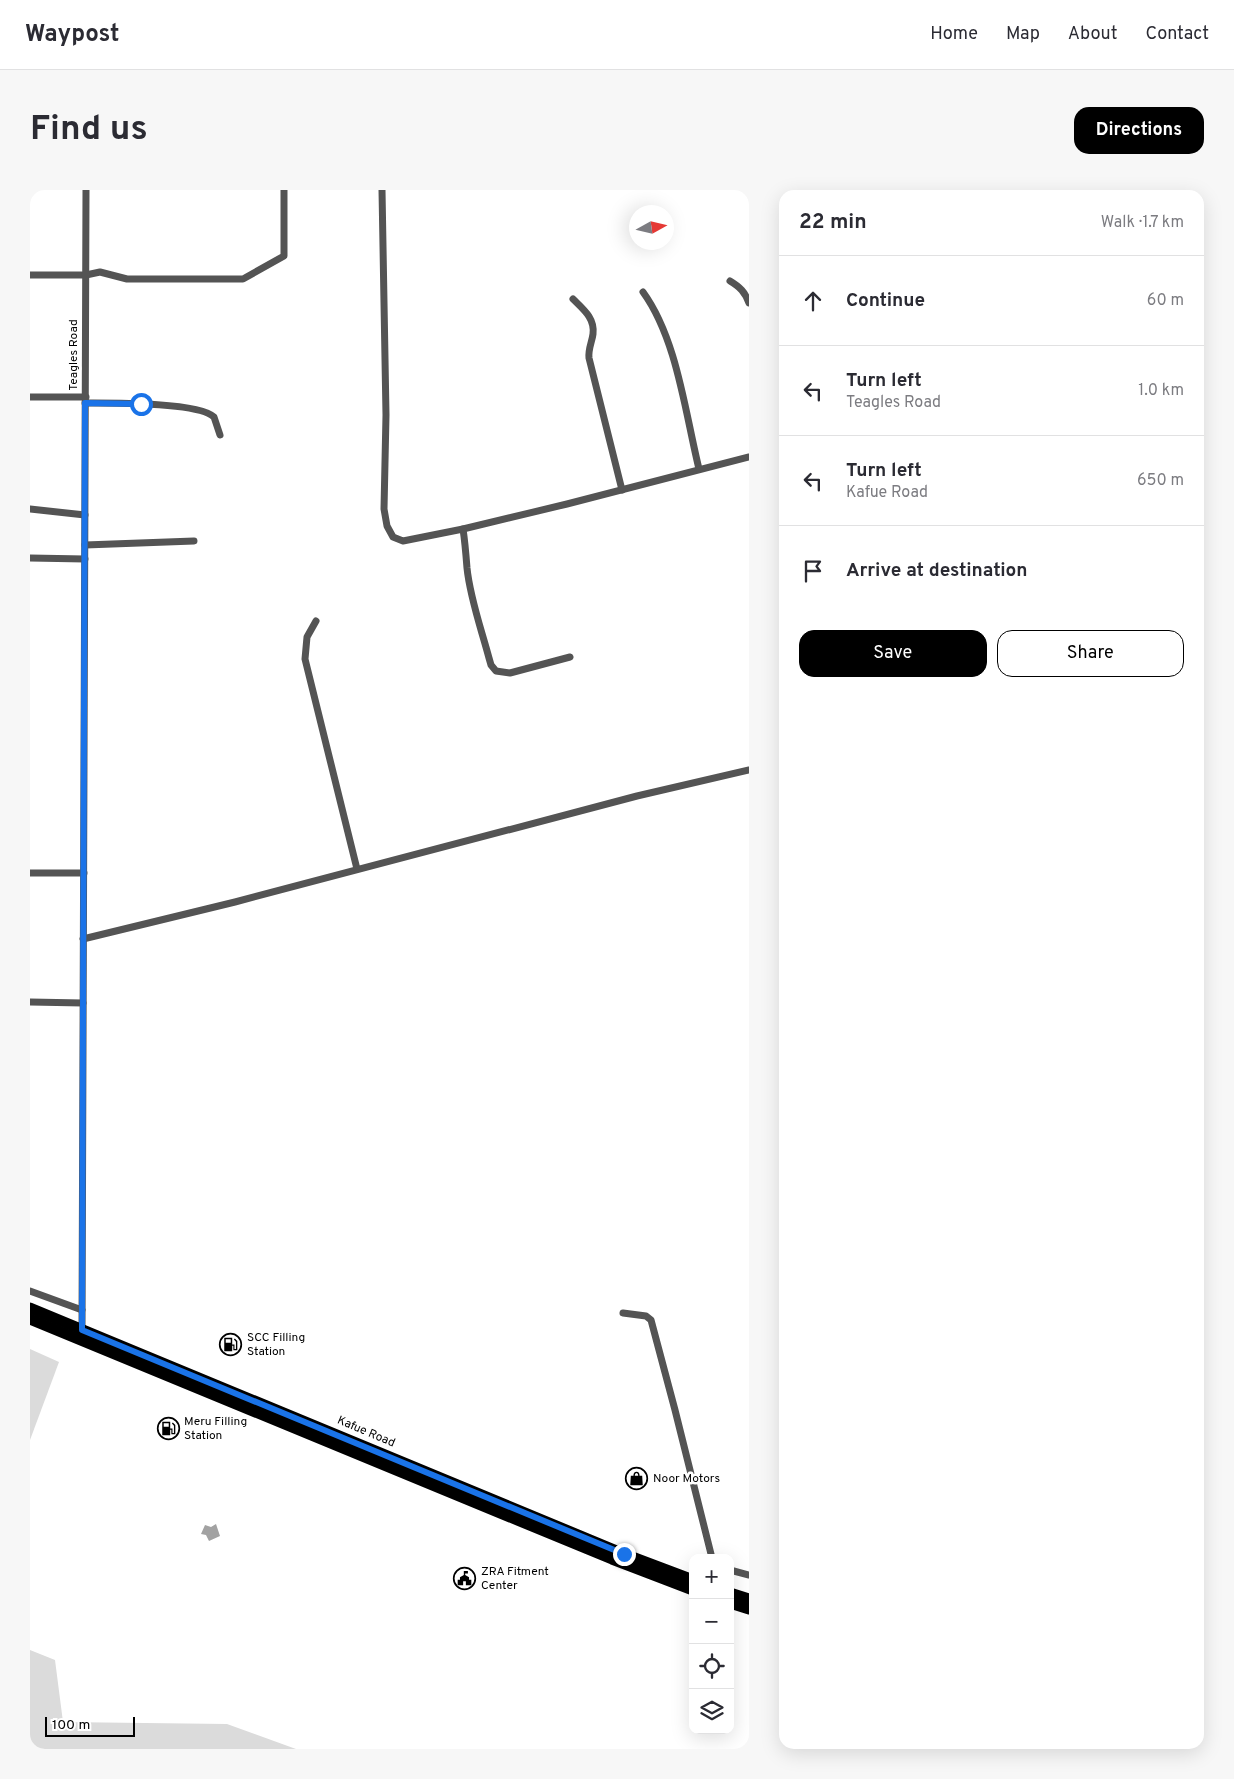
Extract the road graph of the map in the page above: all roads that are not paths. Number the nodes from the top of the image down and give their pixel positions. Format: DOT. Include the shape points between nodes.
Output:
graph roads {
  1 [pos="86,190"];
  2 [pos="284,190"];
  3 [pos="382,190"];
  4 [pos="30,275"];
  5 [pos="86,275"];
  6 [pos="730,281"];
  7 [pos="643,292"];
  8 [pos="573,300"];
  9 [pos="749,303"];
  10 [pos="30,397"];
  11 [pos="85,400"];
  12 [pos="220,435"];
  13 [pos="749,457"];
  14 [pos="700,469"];
  15 [pos="622,490"];
  16 [pos="30,510"];
  17 [pos="85,515"];
  18 [pos="463,529"];
  19 [pos="194,541"];
  20 [pos="85,546"];
  21 [pos="30,558"];
  22 [pos="85,559"];
  23 [pos="316,621"];
  24 [pos="570,657"];
  25 [pos="749,770"];
  26 [pos="357,869"];
  27 [pos="30,873"];
  28 [pos="84,873"];
  29 [pos="83,939"];
  30 [pos="30,1002"];
  31 [pos="83,1003"];
  32 [pos="30,1291"];
  33 [pos="30,1308"];
  34 [pos="82,1310"];
  35 [pos="623,1313"];
  36 [pos="30,1319"];
  37 [pos="82,1330"];
  38 [pos="711,1554"];
  39 [pos="734,1571"];
  40 [pos="749,1575"];
  41 [pos="689,1578"];
  42 [pos="689,1588"];
  43 [pos="734,1595"];
  44 [pos="749,1599"];
  45 [pos="734,1604"];
  46 [pos="749,1609"];
  1 -- 5 [label="street, Teagles Road"];
  2 -- 5 [label="street" via="284,256 244,279 127,279 100,272"];
  3 -- 18 [label="street" via="386,415 384,509 387,526 393,537 403,541"];
  4 -- 5 [label="street"];
  5 -- 11 [label="street, Teagles Road"];
  6 -- 9 [label="street" via="739,286"];
  7 -- 14 [label="street" via="658,314 675,367"];
  8 -- 15 [label="street" via="587,313 593,325 589,358"];
  10 -- 11 [label="street"];
  11 -- 12 [label="street" via="205,412 214,417"];
  11 -- 17 [label="street, Teagles Road"];
  13 -- 14 [label="street"];
  14 -- 15 [label="street"];
  15 -- 18 [label="street"];
  16 -- 17 [label="street"];
  17 -- 20 [label="street, Teagles Road"];
  18 -- 24 [label="street" via="467,568 491,665 496,670 510,673"];
  19 -- 20 [label="street"];
  20 -- 22 [label="street, Teagles Road"];
  21 -- 22 [label="street"];
  22 -- 28 [label="street, Teagles Road"];
  23 -- 26 [label="street" via="308,636 305,659"];
  25 -- 26 [label="street"];
  26 -- 29 [label="street"];
  27 -- 28 [label="street"];
  28 -- 29 [label="street, Teagles Road"];
  29 -- 31 [label="street, Teagles Road"];
  30 -- 31 [label="street"];
  31 -- 34 [label="street, Teagles Road"];
  32 -- 34 [label="street"];
  33 -- 37 [label="main road, Kafue Road"];
  34 -- 37 [label="street, Teagles Road"];
  35 -- 38 [label="street" via="646,1316 651,1320"];
  36 -- 42 [label="main road, Kafue Road"];
  37 -- 41 [label="main road, Kafue Road"];
  39 -- 40 [label="street"];
  43 -- 44 [label="main road"];
  45 -- 46 [label="main road"];
}
